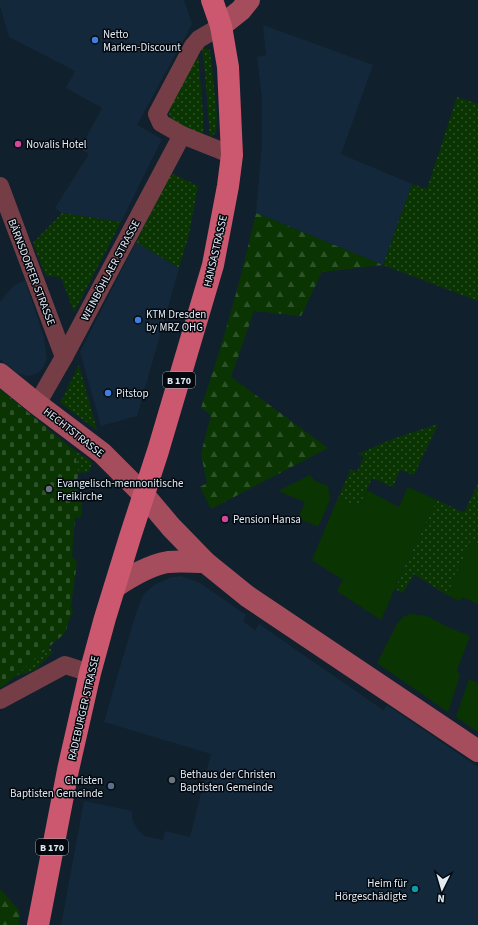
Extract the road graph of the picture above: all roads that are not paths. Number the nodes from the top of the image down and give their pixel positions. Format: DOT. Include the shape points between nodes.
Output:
graph roads {
  1 [pos="212,0"];
  2 [pos="249,0"];
  3 [pos="220,26"];
  4 [pos="182,135"];
  5 [pos="232,155"];
  6 [pos="0,186"];
  7 [pos="64,357"];
  8 [pos="0,374"];
  9 [pos="37,404"];
  10 [pos="144,495"];
  11 [pos="205,562"];
  12 [pos="115,587"];
  13 [pos="90,673"];
  14 [pos="0,700"];
  15 [pos="478,751"];
  16 [pos="38,925"];
  1 -- 3 [label="main road, HANSASTRASSE / B 170"];
  2 -- 3 [label="street" via="241,10"];
  3 -- 4 [label="street" via="199,39 193,46 157,114 161,124"];
  3 -- 5 [label="main road, HANSASTRASSE / B 170" via="228,67"];
  4 -- 5 [label="street"];
  4 -- 7 [label="street, WEINBÖHLAER STRASSE"];
  5 -- 10 [label="main road, HANSASTRASSE / B 170" via="214,265"];
  6 -- 7 [label="street, BÄRNSDORFER STRASSE"];
  7 -- 9 [label="street, WEINBÖHLAER STRASSE"];
  8 -- 9 [label="street, HECHTSTRASSE"];
  9 -- 10 [label="street, HECHTSTRASSE" via="102,453"];
  10 -- 11 [label="street, HECHTSTRASSE"];
  10 -- 12 [label="main road, RADEBURGER STRASSE / B 170"];
  11 -- 12 [label="street" via="167,562 131,577"];
  11 -- 15 [label="street, HECHTSTRASSE" via="247,596"];
  12 -- 13 [label="main road, RADEBURGER STRASSE / B 170"];
  13 -- 14 [label="street" via="65,665"];
  13 -- 16 [label="main road, RADEBURGER STRASSE / B 170"];
}
